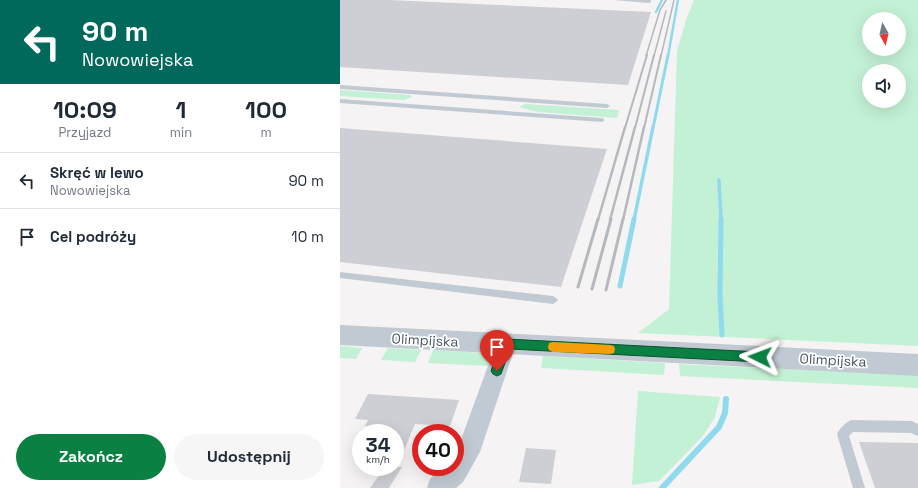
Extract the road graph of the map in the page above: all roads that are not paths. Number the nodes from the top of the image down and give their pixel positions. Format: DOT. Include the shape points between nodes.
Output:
graph roads {
  1 [pos="615,0"];
  2 [pos="619,0"];
  3 [pos="650,0"];
  4 [pos="340,88"];
  5 [pos="340,101"];
  6 [pos="607,106"];
  7 [pos="602,120"];
  8 [pos="340,275"];
  9 [pos="553,300"];
  10 [pos="340,335"];
  11 [pos="506,344"];
  12 [pos="918,365"];
  13 [pos="918,430"];
  14 [pos="438,488"];
  15 [pos="859,488"];
  1 -- 2 [label="lane"];
  2 -- 3 [label="lane"];
  4 -- 6 [label="lane"];
  5 -- 7 [label="lane"];
  8 -- 9 [label="lane"];
  10 -- 11 [label="street, Olimpijska"];
  11 -- 12 [label="street, Olimpijska"];
  11 -- 14 [label="street" via="468,452 454,473"];
  13 -- 15 [label="lane" via="912,427 851,426 843,434"];
}
